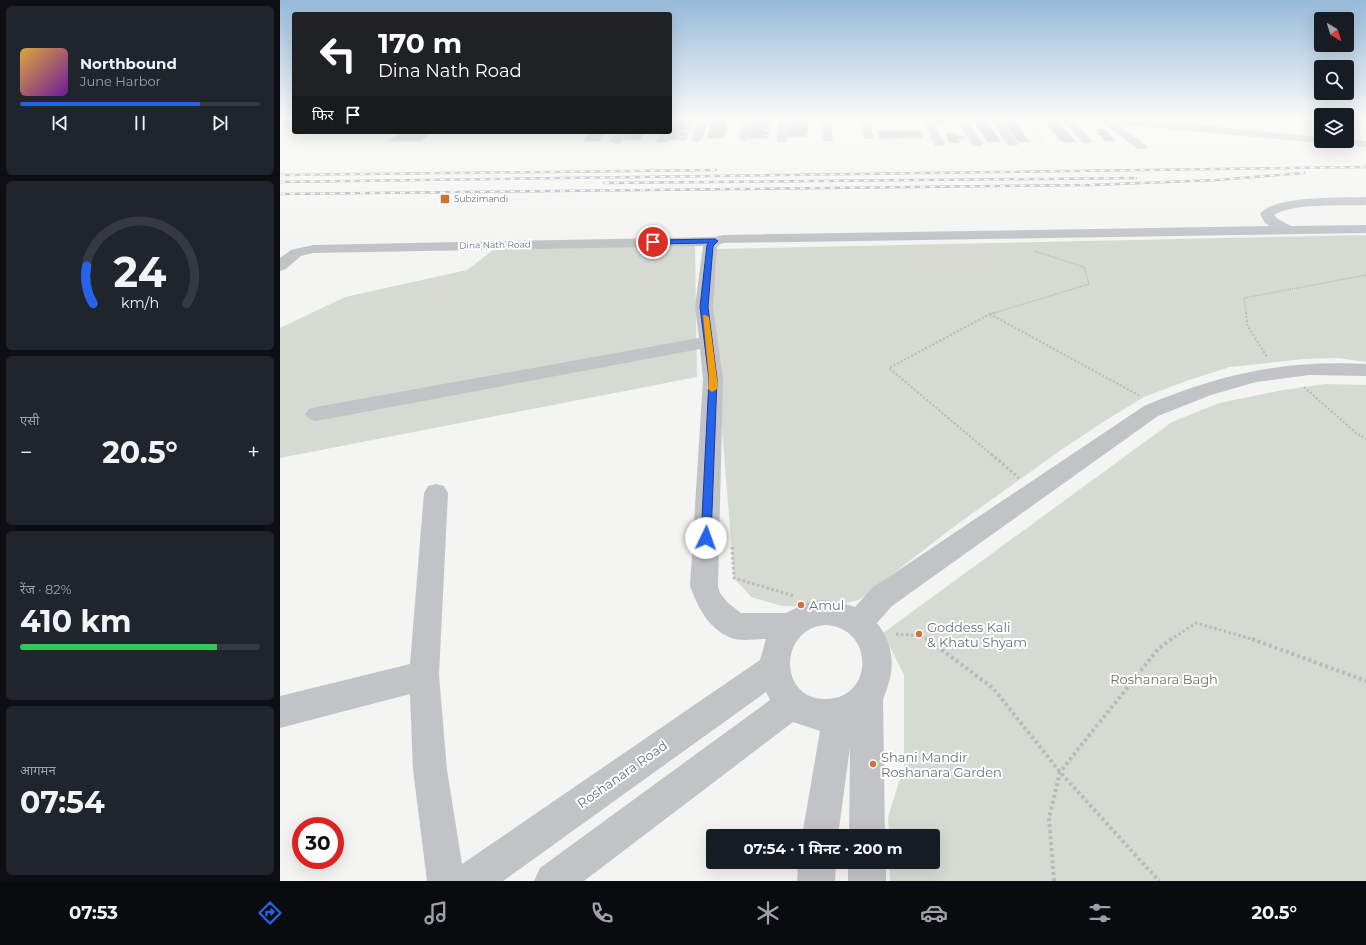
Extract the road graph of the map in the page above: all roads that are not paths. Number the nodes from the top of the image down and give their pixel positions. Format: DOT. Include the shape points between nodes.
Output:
graph roads {
  1 [pos="1366,201"];
  2 [pos="1366,229"];
  3 [pos="1290,230"];
  4 [pos="715,241"];
  5 [pos="280,266"];
  6 [pos="708,342"];
  7 [pos="1366,370"];
  8 [pos="316,414"];
  9 [pos="436,493"];
  10 [pos="792,626"];
  11 [pos="865,632"];
  12 [pos="774,668"];
  13 [pos="424,675"];
  14 [pos="867,695"];
  15 [pos="792,703"];
  16 [pos="280,712"];
  17 [pos="840,713"];
  18 [pos="821,829"];
  19 [pos="867,829"];
  20 [pos="817,869"];
  21 [pos="867,869"];
  22 [pos="446,881"];
  23 [pos="471,881"];
  24 [pos="553,881"];
  25 [pos="816,881"];
  26 [pos="867,881"];
  1 -- 3 [label="street" via="1291,205 1271,210 1267,214 1273,222"];
  2 -- 3 [label="street, Dina Nath Road"];
  3 -- 4 [label="street, Dina Nath Road"];
  4 -- 5 [label="street, Dina Nath Road" via="313,249 296,253"];
  4 -- 6 [label="street" via="710,245 704,307"];
  6 -- 8 [label="street"];
  6 -- 10 [label="street" via="713,379 704,586 709,600 718,612 736,626"];
  7 -- 11 [label="street" via="1298,369 1241,378 1186,395 1151,411 882,597"];
  9 -- 13 [label="street"];
  10 -- 11 [label="street" via="813,615 829,613 844,616"];
  10 -- 12 [label="street" via="779,640"];
  11 -- 14 [label="street" via="878,654 876,680"];
  12 -- 15 [label="street" via="781,691"];
  12 -- 23 [label="street, Roshanara Road"];
  13 -- 16 [label="street"];
  13 -- 22 [label="street" via="430,770"];
  14 -- 17 [label="street" via="850,709"];
  14 -- 19 [label="street"];
  15 -- 17 [label="street" via="814,713"];
  15 -- 24 [label="street"];
  17 -- 18 [label="street"];
  20 -- 25 [label="street"];
  21 -- 26 [label="street"];
}
